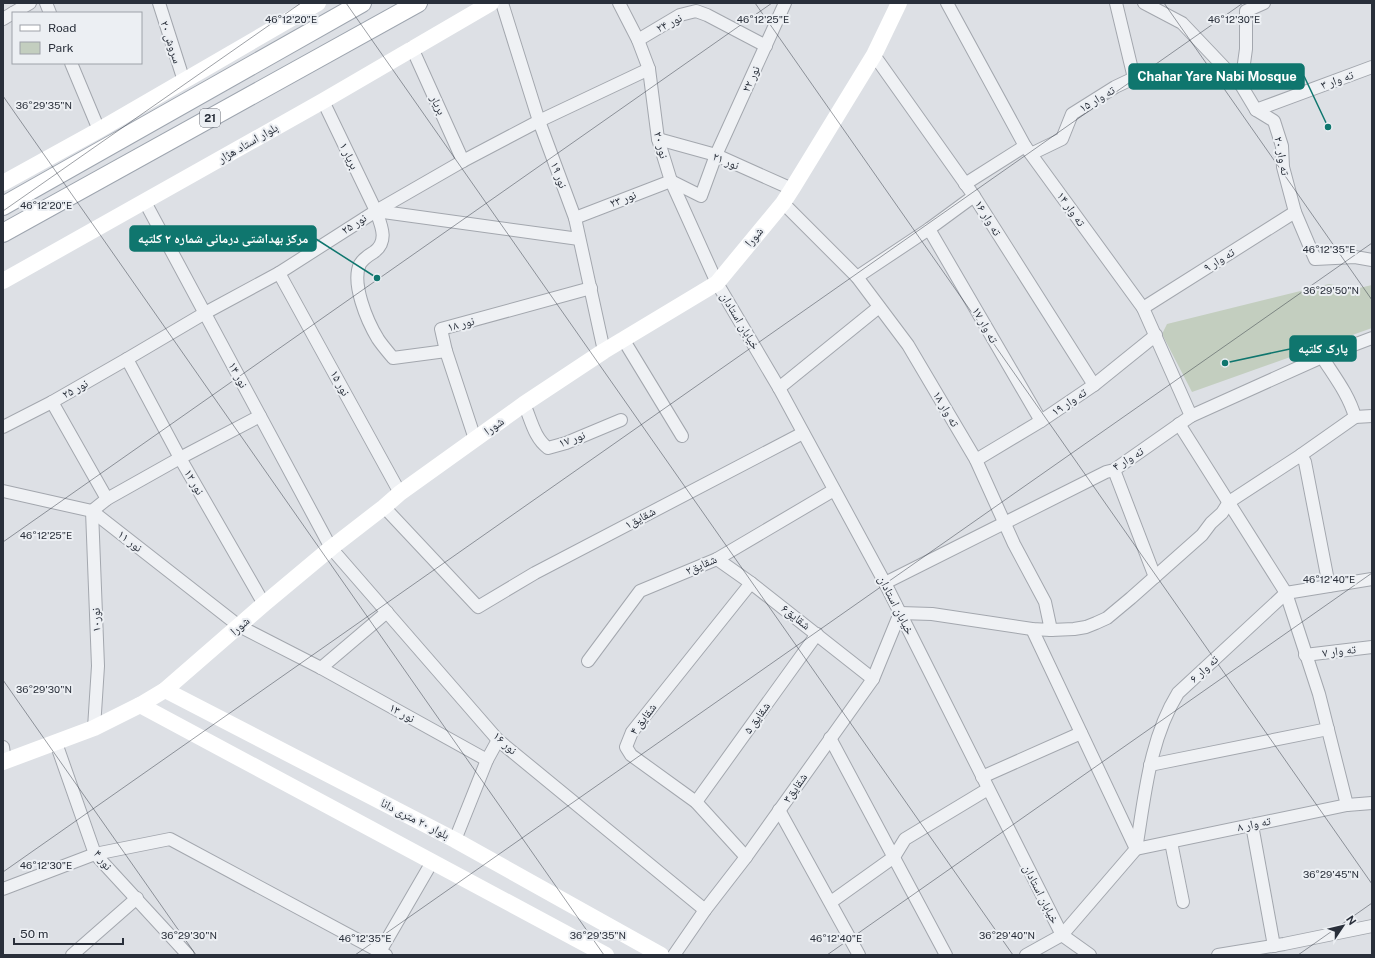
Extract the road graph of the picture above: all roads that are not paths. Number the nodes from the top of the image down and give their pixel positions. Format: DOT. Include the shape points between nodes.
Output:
graph roads {
  1 [pos="30,3"];
  2 [pos="158,3"];
  3 [pos="362,3"];
  4 [pos="418,3"];
  5 [pos="491,3"];
  6 [pos="502,3"];
  7 [pos="619,3"];
  8 [pos="785,3"];
  9 [pos="899,3"];
  10 [pos="947,3"];
  11 [pos="1116,3"];
  12 [pos="1144,3"];
  13 [pos="1264,3"];
  14 [pos="308,5"];
  15 [pos="15,12"];
  16 [pos="12,14"];
  17 [pos="3,19"];
  18 [pos="638,40"];
  19 [pos="766,46"];
  20 [pos="412,48"];
  21 [pos="874,55"];
  22 [pos="71,64"];
  23 [pos="1372,67"];
  24 [pos="650,69"];
  25 [pos="184,81"];
  26 [pos="1242,85"];
  27 [pos="323,100"];
  28 [pos="1256,110"];
  29 [pos="539,121"];
  30 [pos="99,130"];
  31 [pos="658,139"];
  32 [pos="1028,150"];
  33 [pos="716,155"];
  34 [pos="463,161"];
  35 [pos="671,181"];
  36 [pos="3,182"];
  37 [pos="965,184"];
  38 [pos="792,189"];
  39 [pos="974,196"];
  40 [pos="145,202"];
  41 [pos="783,202"];
  42 [pos="3,206"];
  43 [pos="376,211"];
  44 [pos="1295,212"];
  45 [pos="575,218"];
  46 [pos="929,229"];
  47 [pos="3,234"];
  48 [pos="579,239"];
  49 [pos="1372,260"];
  50 [pos="279,273"];
  51 [pos="857,277"];
  52 [pos="3,281"];
  53 [pos="717,283"];
  54 [pos="591,288"];
  55 [pos="879,307"];
  56 [pos="1143,308"];
  57 [pos="204,313"];
  58 [pos="1156,335"];
  59 [pos="1372,338"];
  60 [pos="623,339"];
  61 [pos="604,351"];
  62 [pos="446,352"];
  63 [pos="1322,357"];
  64 [pos="127,359"];
  65 [pos="1094,385"];
  66 [pos="779,388"];
  67 [pos="52,402"];
  68 [pos="524,404"];
  69 [pos="260,416"];
  70 [pos="1191,416"];
  71 [pos="1372,416"];
  72 [pos="1355,418"];
  73 [pos="622,420"];
  74 [pos="1041,421"];
  75 [pos="1179,424"];
  76 [pos="3,427"];
  77 [pos="803,433"];
  78 [pos="682,436"];
  79 [pos="475,439"];
  80 [pos="1300,455"];
  81 [pos="180,458"];
  82 [pos="976,460"];
  83 [pos="1114,470"];
  84 [pos="834,490"];
  85 [pos="3,491"];
  86 [pos="400,493"];
  87 [pos="107,499"];
  88 [pos="1229,502"];
  89 [pos="384,507"];
  90 [pos="92,511"];
  91 [pos="1005,522"];
  92 [pos="331,548"];
  93 [pos="717,559"];
  94 [pos="1155,577"];
  95 [pos="1372,579"];
  96 [pos="751,583"];
  97 [pos="884,583"];
  98 [pos="1329,586"];
  99 [pos="1286,593"];
  100 [pos="264,604"];
  101 [pos="387,612"];
  102 [pos="900,613"];
  103 [pos="240,626"];
  104 [pos="1032,629"];
  105 [pos="1051,630"];
  106 [pos="817,634"];
  107 [pos="1372,647"];
  108 [pos="1305,654"];
  109 [pos="588,661"];
  110 [pos="321,668"];
  111 [pos="873,678"];
  112 [pos="165,690"];
  113 [pos="140,705"];
  114 [pos="94,728"];
  115 [pos="1328,729"];
  116 [pos="1081,733"];
  117 [pos="830,738"];
  118 [pos="498,740"];
  119 [pos="56,743"];
  120 [pos="4,757"];
  121 [pos="487,760"];
  122 [pos="1150,765"];
  123 [pos="982,777"];
  124 [pos="988,788"];
  125 [pos="696,802"];
  126 [pos="1372,803"];
  127 [pos="1347,805"];
  128 [pos="779,810"];
  129 [pos="1252,825"];
  130 [pos="455,840"];
  131 [pos="1171,842"];
  132 [pos="1136,849"];
  133 [pos="95,854"];
  134 [pos="746,857"];
  135 [pos="894,857"];
  136 [pos="432,862"];
  137 [pos="3,890"];
  138 [pos="136,898"];
  139 [pos="831,902"];
  140 [pos="1183,902"];
  141 [pos="705,910"];
  142 [pos="1372,926"];
  143 [pos="1062,934"];
  144 [pos="1274,946"];
  145 [pos="381,954"];
  146 [pos="72,955"];
  147 [pos="188,955"];
  148 [pos="606,955"];
  149 [pos="661,955"];
  150 [pos="674,955"];
  151 [pos="859,955"];
  152 [pos="946,955"];
  153 [pos="1026,955"];
  154 [pos="1090,955"];
  155 [pos="1218,955"];
  1 -- 15 [label="street"];
  2 -- 25 [label="street, سروش ۲۰"];
  3 -- 42 [label="main road, 21"];
  4 -- 47 [label="main road, 21"];
  5 -- 20 [label="street, بلوار استاد هژار"];
  6 -- 29 [label="street, نور ۱۹"];
  7 -- 18 [label="street, نور ۲۰"];
  8 -- 19 [label="street, نور ۲۲"];
  9 -- 21 [label="street, شورا"];
  10 -- 32 [label="street, ته وار ۱۴"];
  11 -- 32 [label="street, ته وار ۱۵" via="1134,78 1072,114 1062,139"];
  12 -- 26 [label="street, ته وار ۲۰" via="1182,23"];
  13 -- 26 [label="street" via="1246,11 1246,49"];
  14 -- 25 [label="street"];
  16 -- 17 [label="street"];
  18 -- 19 [label="street, نور ۲۴" via="680,15 696,12 707,15"];
  18 -- 24 [label="street, نور ۲۰"];
  19 -- 33 [label="street, نور ۲۲"];
  20 -- 27 [label="street, بلوار استاد هژار"];
  20 -- 34 [label="street, بریار"];
  21 -- 37 [label="street, ته وار ۱۶"];
  21 -- 38 [label="street, شورا"];
  22 -- 30 [label="street"];
  23 -- 28 [label="street, ته وار ۳"];
  24 -- 29 [label="street, نور ۲۵"];
  24 -- 31 [label="street, نور ۲۰"];
  25 -- 30 [label="street"];
  26 -- 28 [label="street, ته وار ۲۰"];
  27 -- 40 [label="street, بلوار استاد هژار"];
  27 -- 43 [label="street, بریار ۱"];
  28 -- 44 [label="street, ته وار ۲۰" via="1274,121 1282,146 1283,167"];
  29 -- 34 [label="street, نور ۲۵"];
  29 -- 45 [label="street, نور ۱۹"];
  30 -- 36 [label="street"];
  31 -- 33 [label="street, نور ۲۱"];
  31 -- 35 [label="street, نور ۲۰"];
  32 -- 37 [label="street, ته وار ۱۵"];
  32 -- 56 [label="street, ته وار ۱۴"];
  33 -- 35 [label="street, نور ۲۲" via="701,196"];
  33 -- 38 [label="street, نور ۲۱"];
  34 -- 43 [label="street, نور ۲۵"];
  35 -- 45 [label="street, نور ۲۳"];
  35 -- 53 [label="street, نور ۲۰"];
  37 -- 39 [label="street, ته وار ۱۶"];
  38 -- 41 [label="street, شورا"];
  39 -- 46 [label="street"];
  39 -- 65 [label="street, ته وار ۱۶"];
  40 -- 52 [label="street, بلوار استاد هژار"];
  40 -- 57 [label="street, نور ۱۴"];
  41 -- 51 [label="street, ته وار ۱۸"];
  41 -- 53 [label="street, شورا"];
  43 -- 48 [label="street"];
  43 -- 50 [label="street, نور ۲۵"];
  43 -- 62 [label="street, بریار ۱" via="384,238 379,248 361,262 356,284 377,338 393,358"];
  44 -- 49 [label="street, ته وار ۲۰" via="1315,259 1355,257"];
  44 -- 56 [label="street, ته وار ۹"];
  45 -- 48 [label="street, نور ۱۹"];
  46 -- 51 [label="street"];
  46 -- 74 [label="street, ته وار ۱۷"];
  48 -- 54 [label="street, نور ۱۹"];
  50 -- 57 [label="street, نور ۲۵"];
  50 -- 86 [label="street, نور ۱۵"];
  51 -- 55 [label="street, ته وار ۱۸"];
  53 -- 60 [label="street, شورا"];
  53 -- 66 [label="street, خیابان استادان"];
  54 -- 61 [label="street, نور ۱۹"];
  54 -- 62 [label="street, نور ۱۸" via="441,329"];
  55 -- 66 [label="street"];
  55 -- 82 [label="street, ته وار ۱۸" via="908,345"];
  56 -- 58 [label="street, ته وار ۱۴"];
  57 -- 64 [label="street, نور ۲۵"];
  57 -- 69 [label="street, نور ۱۴"];
  58 -- 65 [label="street, ته وار ۱۹"];
  58 -- 70 [label="street, ته وار ۱۴"];
  59 -- 63 [label="street, ته وار ۴"];
  60 -- 61 [label="street, شورا"];
  60 -- 78 [label="street"];
  61 -- 68 [label="street, شورا"];
  62 -- 79 [label="street, نور ۱۸"];
  63 -- 70 [label="street, ته وار ۴"];
  63 -- 72 [label="street" via="1348,398"];
  64 -- 67 [label="street, نور ۲۵"];
  64 -- 81 [label="street, نور ۱۲"];
  65 -- 74 [label="street, ته وار ۱۹"];
  66 -- 77 [label="street, خیابان استادان"];
  67 -- 76 [label="street, نور ۲۵"];
  67 -- 87 [label="street"];
  68 -- 73 [label="street, نور ۱۷" via="535,431 548,448"];
  68 -- 79 [label="street, شورا"];
  69 -- 81 [label="street"];
  69 -- 92 [label="street, نور ۱۴"];
  70 -- 75 [label="street, ته وار ۴"];
  71 -- 72 [label="street"];
  72 -- 80 [label="street"];
  74 -- 82 [label="street, ته وار ۱۹"];
  75 -- 83 [label="street, ته وار ۴"];
  75 -- 88 [label="street"];
  77 -- 84 [label="street, خیابان استادان"];
  77 -- 89 [label="street, شقایق۱" via="535,573 478,606"];
  79 -- 86 [label="street, شورا"];
  80 -- 88 [label="street"];
  80 -- 98 [label="street" via="1306,462"];
  81 -- 87 [label="street"];
  81 -- 100 [label="street, نور ۱۲"];
  82 -- 91 [label="street, ته وار ۱۸"];
  83 -- 91 [label="street, ته وار ۴"];
  83 -- 94 [label="street"];
  84 -- 93 [label="street, شقایق۲"];
  84 -- 97 [label="street, خیابان استادان"];
  85 -- 90 [label="street, نور ۱۱"];
  86 -- 89 [label="street, شورا"];
  87 -- 90 [label="street"];
  88 -- 94 [label="street" via="1202,535"];
  88 -- 99 [label="street"];
  89 -- 92 [label="street, شورا"];
  90 -- 103 [label="street, نور ۱۱"];
  90 -- 114 [label="street, نور۱۰" via="98,666"];
  91 -- 97 [label="street, ته وار ۴"];
  91 -- 105 [label="street, ته وار ۱۸" via="1045,602"];
  92 -- 100 [label="street, شورا"];
  92 -- 101 [label="street, نور ۱۶"];
  93 -- 96 [label="street, شقایق۶"];
  93 -- 109 [label="street, شقایق۲" via="640,591"];
  94 -- 105 [label="street" via="1107,618 1074,629"];
  95 -- 98 [label="street"];
  96 -- 106 [label="street, شقایق۶"];
  96 -- 125 [label="street, شقایق ۴" via="632,732 626,747 631,755"];
  97 -- 102 [label="street, خیابان استادان"];
  98 -- 99 [label="street"];
  99 -- 108 [label="street"];
  99 -- 122 [label="street, ته وار ۶" via="1178,693 1168,708"];
  100 -- 103 [label="street, شورا"];
  101 -- 110 [label="street"];
  101 -- 118 [label="street, نور ۱۶"];
  102 -- 104 [label="street" via="932,614"];
  102 -- 111 [label="street, شقایق۳"];
  102 -- 123 [label="street, خیابان استادان"];
  103 -- 110 [label="street, نور ۱۳"];
  103 -- 112 [label="street, شورا"];
  104 -- 105 [label="street"];
  104 -- 116 [label="street"];
  106 -- 111 [label="street, شقایق۶"];
  106 -- 125 [label="street, شقایق ۵"];
  107 -- 108 [label="street, ته وار ۷"];
  108 -- 115 [label="street"];
  110 -- 121 [label="street, نور ۱۳"];
  111 -- 117 [label="street, شقایق۳"];
  112 -- 113 [label="street, شورا"];
  112 -- 130 [label="street, بلوار ۲۰ متری دانا"];
  113 -- 114 [label="street, شورا"];
  113 -- 136 [label="street"];
  114 -- 119 [label="street, شورا"];
  115 -- 122 [label="street"];
  115 -- 127 [label="street"];
  116 -- 123 [label="street"];
  116 -- 132 [label="street"];
  117 -- 128 [label="street, شقایق۳"];
  117 -- 135 [label="street"];
  118 -- 121 [label="street"];
  118 -- 141 [label="street, نور ۱۶"];
  119 -- 120 [label="street, شورا"];
  119 -- 133 [label="street, نور ۴"];
  121 -- 130 [label="street"];
  122 -- 132 [label="street, ته وار ۶"];
  123 -- 124 [label="street, خیابان استادان"];
  124 -- 135 [label="street" via="905,839"];
  124 -- 143 [label="street, خیابان استادان"];
  125 -- 134 [label="street, شقایق ۴"];
  126 -- 127 [label="street, ته وار ۸"];
  127 -- 129 [label="street, ته وار ۸"];
  128 -- 134 [label="street, شقایق۳"];
  128 -- 139 [label="street"];
  129 -- 131 [label="street, ته وار ۸"];
  129 -- 144 [label="street"];
  130 -- 149 [label="street, بلوار ۲۰ متری دانا"];
  131 -- 132 [label="street, ته وار ۸"];
  131 -- 140 [label="street"];
  132 -- 143 [label="street"];
  133 -- 137 [label="street"];
  133 -- 138 [label="street, نور ۴"];
  133 -- 145 [label="street" via="170,839"];
  134 -- 141 [label="street, شقایق۳"];
  135 -- 139 [label="street"];
  135 -- 152 [label="street"];
  136 -- 145 [label="street"];
  136 -- 148 [label="street"];
  138 -- 146 [label="street"];
  138 -- 147 [label="street, نور ۴"];
  139 -- 151 [label="street"];
  141 -- 150 [label="street, شقایق۳"];
  142 -- 144 [label="street"];
  143 -- 153 [label="street"];
  143 -- 154 [label="street"];
  144 -- 155 [label="street"];
}
